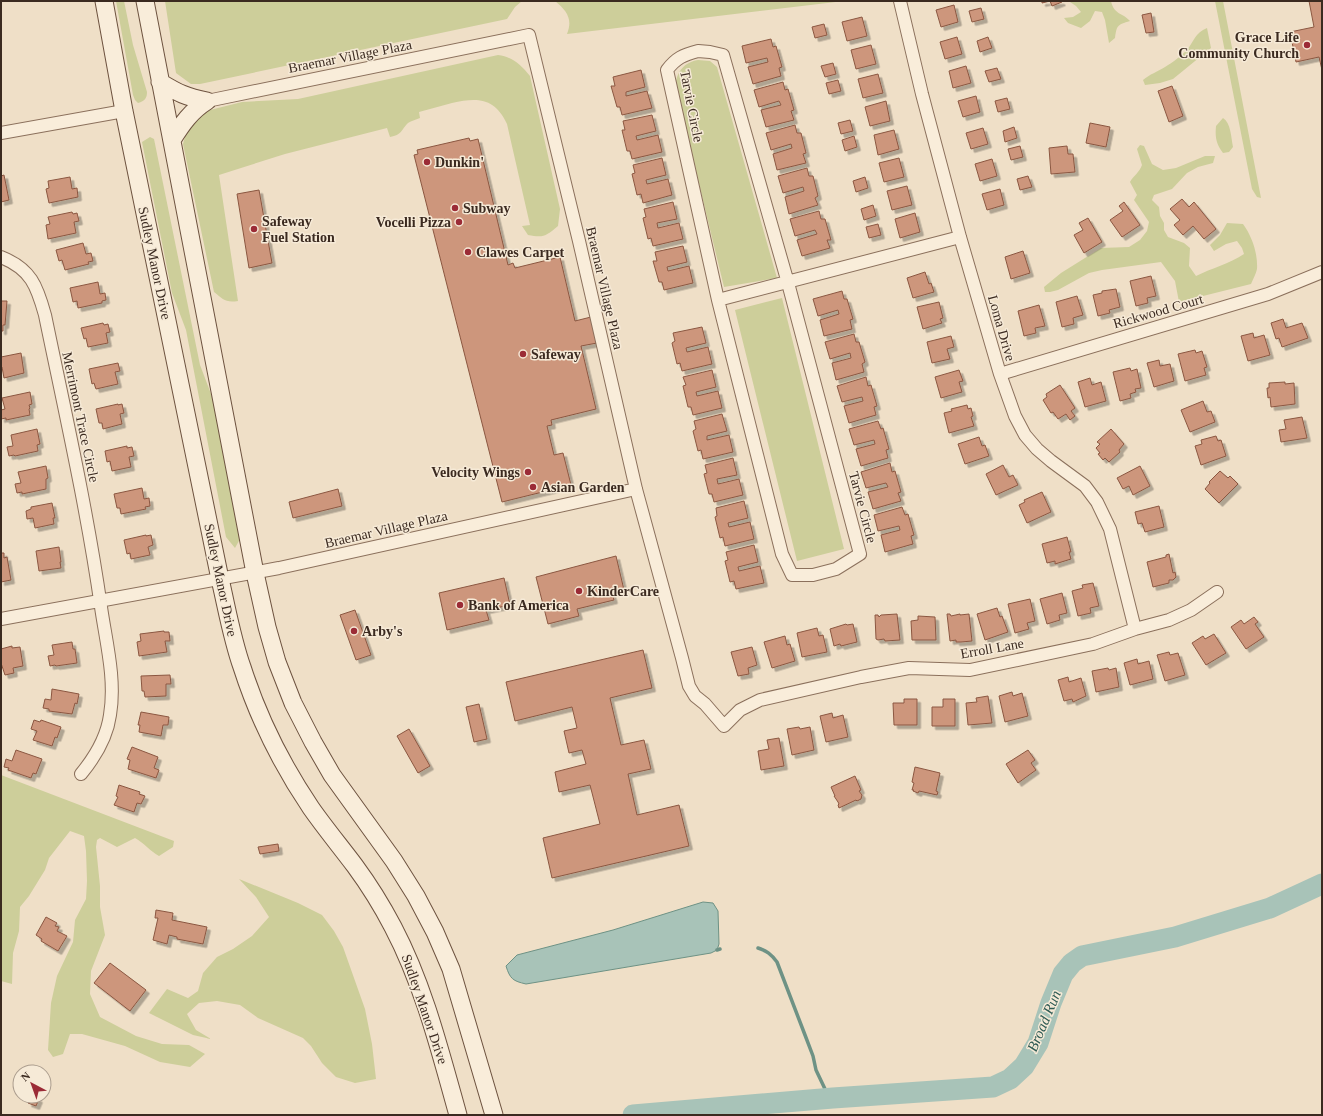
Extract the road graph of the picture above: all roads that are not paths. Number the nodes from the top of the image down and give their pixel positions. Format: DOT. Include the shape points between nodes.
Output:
graph roads {
  1 [pos="104,1"];
  2 [pos="145,1"];
  3 [pos="900,1"];
  4 [pos="160,82"];
  5 [pos="207,101"];
  6 [pos="124,111"];
  7 [pos="1,133"];
  8 [pos="172,140"];
  9 [pos="960,237"];
  10 [pos="1,257"];
  11 [pos="1322,272"];
  12 [pos="788,283"];
  13 [pos="718,300"];
  14 [pos="1000,374"];
  15 [pos="636,489"];
  16 [pos="255,573"];
  17 [pos="220,579"];
  18 [pos="1217,592"];
  19 [pos="100,601"];
  20 [pos="1,619"];
  21 [pos="1135,629"];
  22 [pos="81,774"];
  23 [pos="458,1115"];
  24 [pos="494,1115"];
  1 -- 6 [label="main road, Sudley Manor Drive"];
  2 -- 4 [label="main road"];
  3 -- 9 [label="street, Loma Drive"];
  4 -- 5 [label="main road" via="190,98"];
  4 -- 8 [label="main road"];
  5 -- 8 [label="main road" via="190,114"];
  5 -- 15 [label="street, Braemar Village Plaza" via="529,35"];
  6 -- 7 [label="street"];
  6 -- 17 [label="main road, Sudley Manor Drive"];
  8 -- 16 [label="main road"];
  9 -- 12 [label="street"];
  9 -- 14 [label="street, Loma Drive"];
  10 -- 19 [label="street, Merrimont Trace Circle" via="27,274 38,291 45,315 88,521"];
  11 -- 14 [label="street, Rickwood Court" via="1268,294"];
  12 -- 13 [label="street"];
  12 -- 13 [label="street, Tarvie Circle" via="723,55 698,51 675,60 667,70"];
  12 -- 13 [label="street, Tarvie Circle" via="860,554 836,569 813,575 792,575 782,554"];
  14 -- 21 [label="street, Loma Drive" via="1015,416 1025,435 1050,461 1085,486 1097,502 1110,529"];
  15 -- 16 [label="street, Braemar Village Plaza"];
  15 -- 21 [label="street, Erroll Lane" via="689,686 695,696 724,726 740,710 760,700 901,669 970,670 1093,644"];
  16 -- 17 [label="street"];
  16 -- 24 [label="main road" via="277,662 293,703 332,775 394,861 435,932 451,969"];
  17 -- 19 [label="street"];
  17 -- 23 [label="main road, Sudley Manor Drive" via="242,668 261,718 311,808 356,866 393,926 421,991"];
  18 -- 21 [label="street, Erroll Lane" via="1191,610 1169,620"];
  19 -- 20 [label="street"];
  19 -- 22 [label="street, Merrimont Trace Circle" via="111,679 110,716 99,747"];
}
